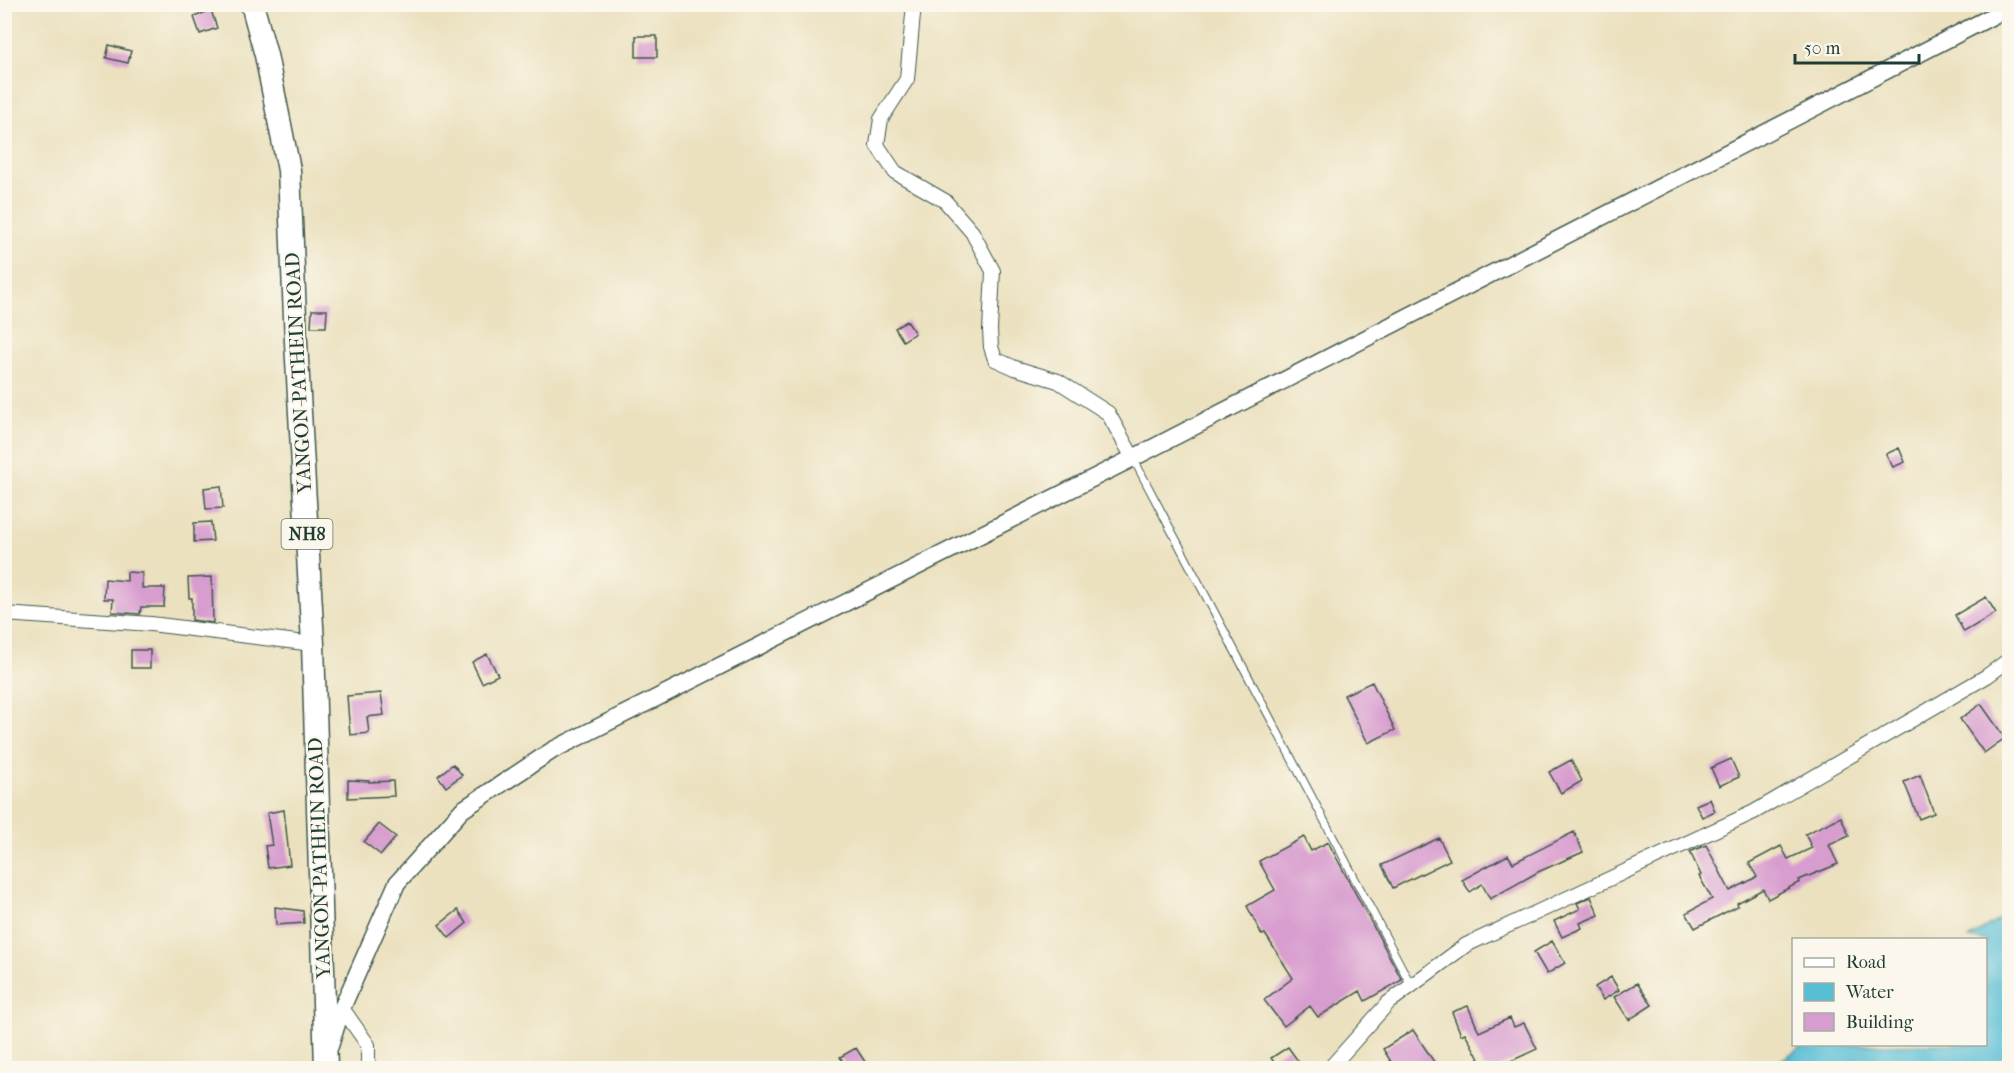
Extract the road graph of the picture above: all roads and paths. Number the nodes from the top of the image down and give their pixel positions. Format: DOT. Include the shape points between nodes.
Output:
graph roads {
  1 [pos="252,4"];
  2 [pos="914,4"];
  3 [pos="2010,8"];
  4 [pos="1133,458"];
  5 [pos="4,614"];
  6 [pos="314,644"];
  7 [pos="2010,659"];
  8 [pos="1411,985"];
  9 [pos="342,1008"];
  10 [pos="325,1065"];
  11 [pos="368,1068"];
  12 [pos="1330,1068"];
  1 -- 6 [label="highway, YANGON-PATHEIN ROAD / NH8" via="289,170"];
  2 -- 4 [label="street" via="907,79 881,119 878,145 896,172 945,201 972,232 993,271 990,330 995,359 1058,381 1108,413"];
  3 -- 4 [label="street"];
  4 -- 8 [label="lane"];
  4 -- 9 [label="street" via="553,750 462,810 397,882"];
  5 -- 6 [label="street" via="151,624"];
  6 -- 10 [label="highway, YANGON-PATHEIN ROAD / NH8"];
  7 -- 8 [label="street" via="1754,812 1466,945"];
  8 -- 12 [label="street" via="1388,1003"];
  9 -- 10 [label="street"];
  9 -- 11 [label="street" via="368,1045"];
}
